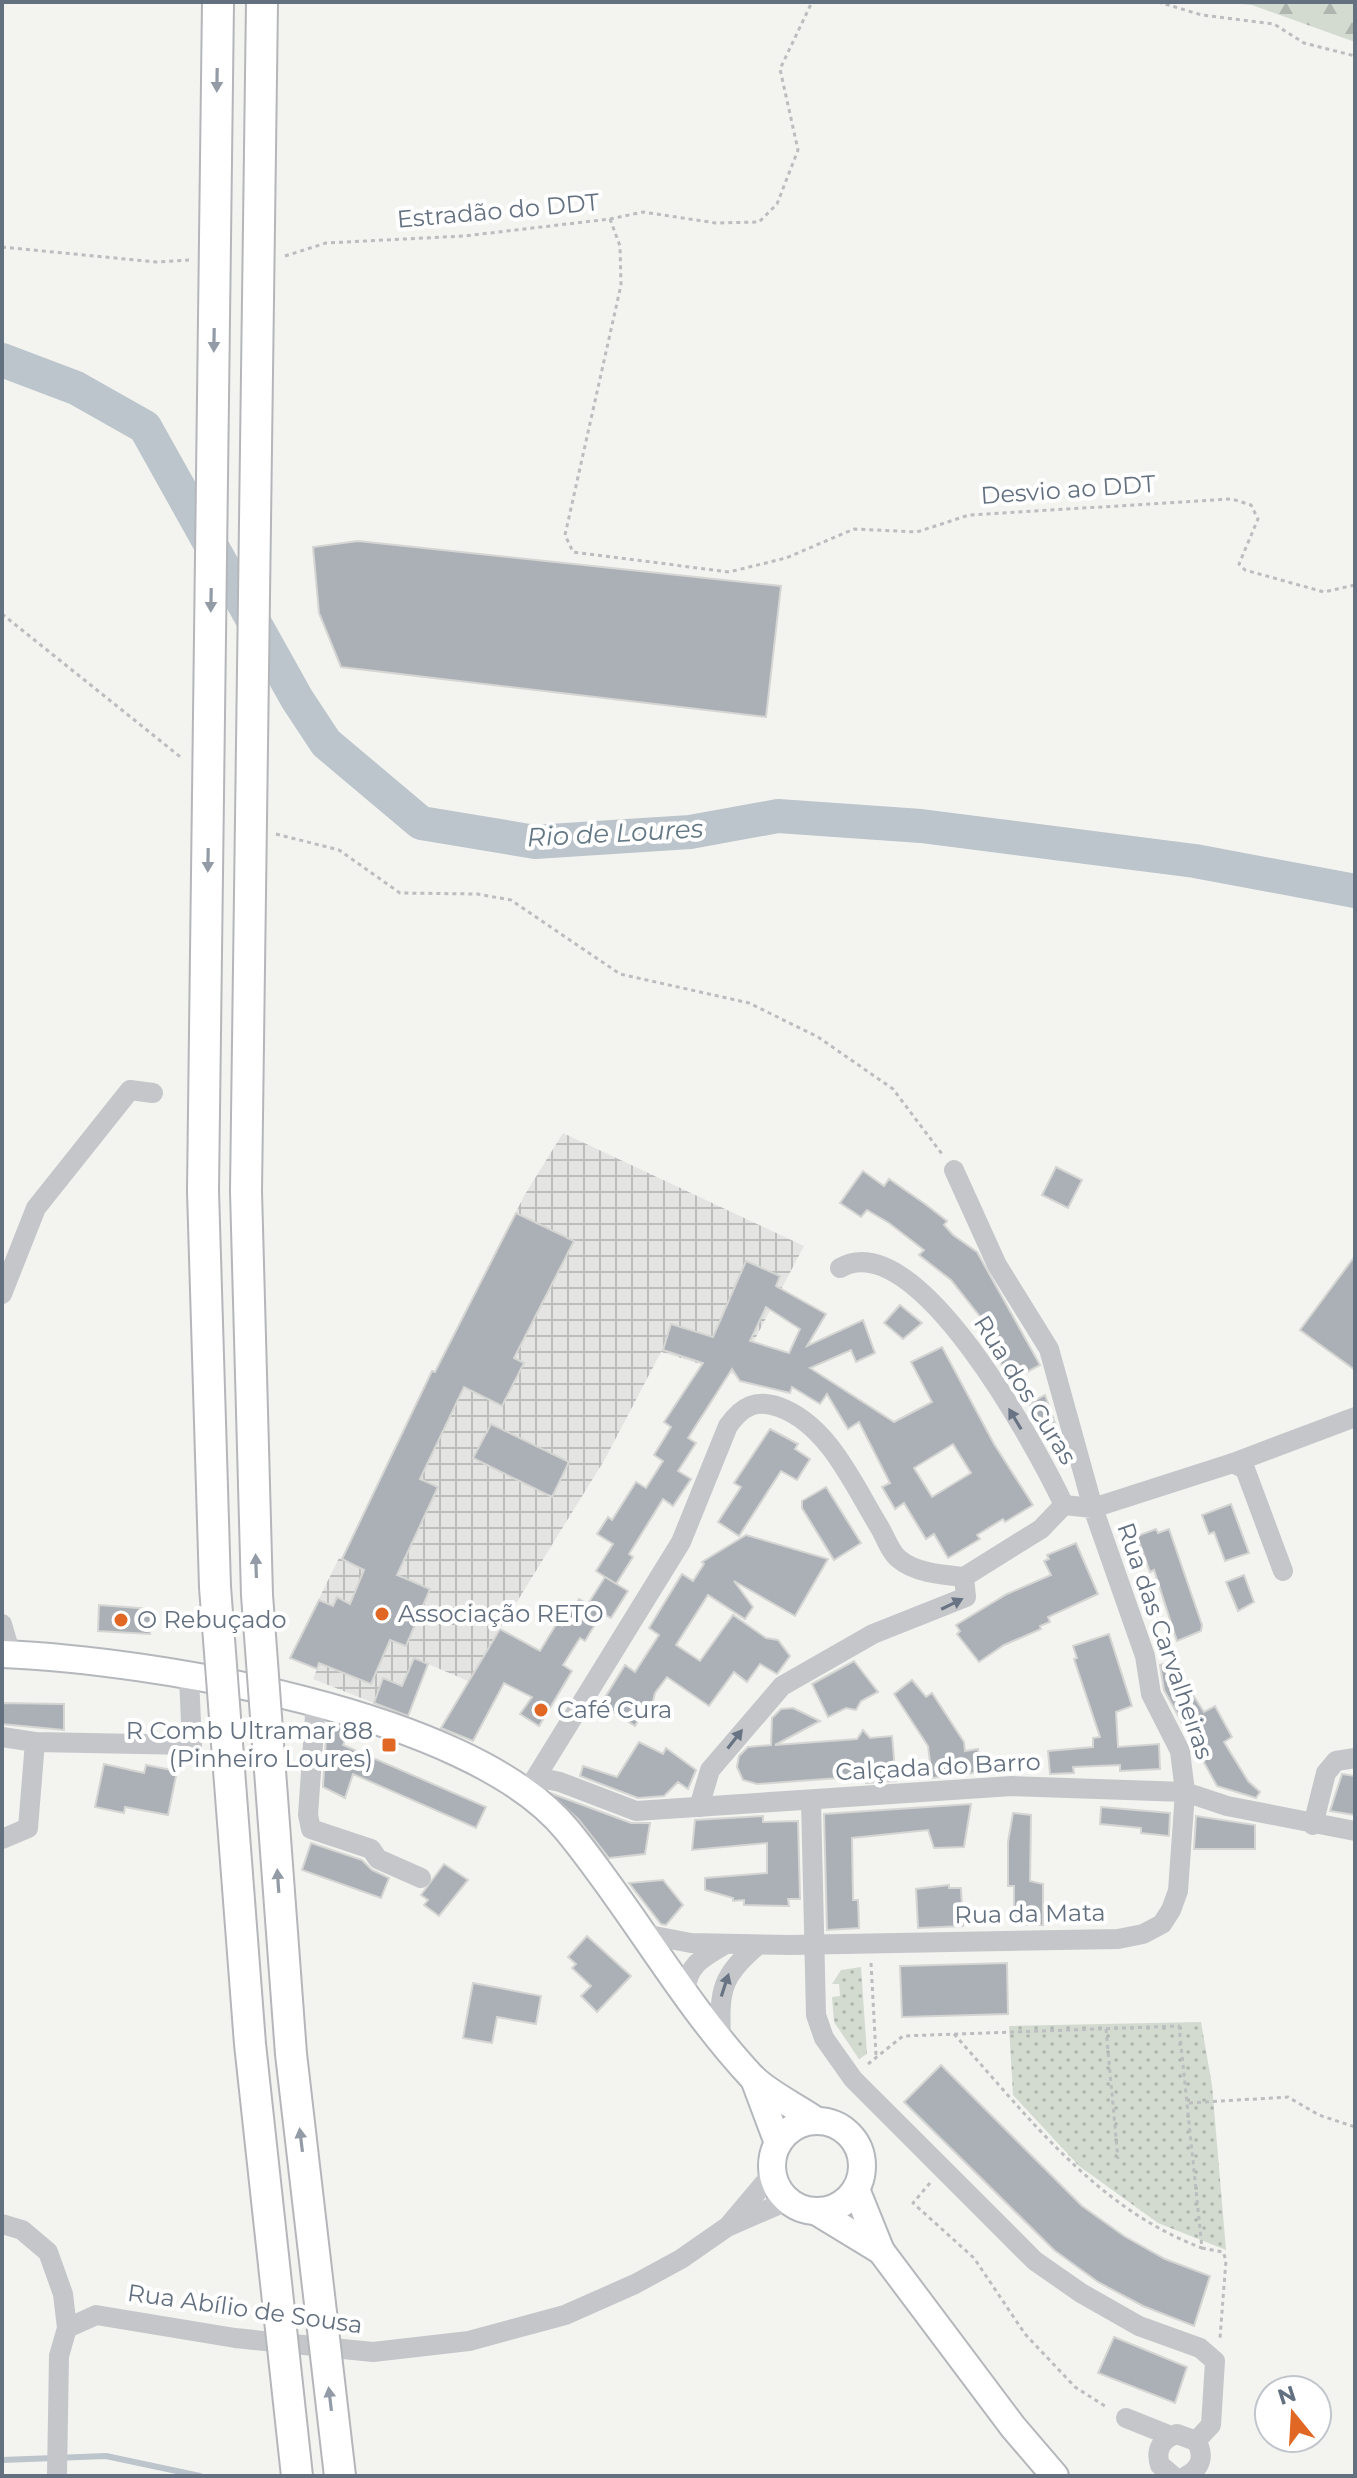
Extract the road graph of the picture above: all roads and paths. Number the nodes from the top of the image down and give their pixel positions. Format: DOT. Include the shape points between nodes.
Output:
graph roads {
  1 [pos="218,2"];
  2 [pos="262,2"];
  3 [pos="812,2"];
  4 [pos="1158,2"];
  5 [pos="1355,56"];
  6 [pos="610,219"];
  7 [pos="2,247"];
  8 [pos="284,256"];
  9 [pos="188,261"];
  10 [pos="1355,585"];
  11 [pos="2,614"];
  12 [pos="186,762"];
  13 [pos="269,828"];
  14 [pos="153,1093"];
  15 [pos="954,1170"];
  16 [pos="840,1268"];
  17 [pos="2,1294"];
  18 [pos="1355,1417"];
  19 [pos="1233,1463"];
  20 [pos="1064,1505"];
  21 [pos="1093,1508"];
  22 [pos="1283,1571"];
  23 [pos="964,1577"];
  24 [pos="2,1624"];
  25 [pos="7,1654"];
  26 [pos="189,1677"];
  27 [pos="316,1701"];
  28 [pos="2,1737"];
  29 [pos="35,1742"];
  30 [pos="1355,1758"];
  31 [pos="527,1790"];
  32 [pos="1185,1792"];
  33 [pos="811,1800"];
  34 [pos="699,1807"];
  35 [pos="1313,1825"];
  36 [pos="1355,1831"];
  37 [pos="2,1839"];
  38 [pos="421,1878"];
  39 [pos="644,1934"];
  40 [pos="848,1943"];
  41 [pos="726,1944"];
  42 [pos="758,1945"];
  43 [pos="815,1945"];
  44 [pos="685,1990"];
  45 [pos="1106,2029"];
  46 [pos="954,2034"];
  47 [pos="721,2038"];
  48 [pos="876,2055"];
  49 [pos="754,2079"];
  50 [pos="853,2079"];
  51 [pos="1188,2103"];
  52 [pos="817,2121"];
  53 [pos="1355,2127"];
  54 [pos="778,2143"];
  55 [pos="1118,2159"];
  56 [pos="943,2168"];
  57 [pos="772,2174"];
  58 [pos="856,2189"];
  59 [pos="787,2201"];
  60 [pos="817,2212"];
  61 [pos="2,2224"];
  62 [pos="727,2227"];
  63 [pos="1202,2248"];
  64 [pos="881,2251"];
  65 [pos="67,2328"];
  66 [pos="1215,2361"];
  67 [pos="1126,2418"];
  68 [pos="1171,2436"];
  69 [pos="1196,2441"];
  70 [pos="57,2476"];
  71 [pos="297,2476"];
  72 [pos="340,2476"];
  73 [pos="1055,2476"];
  74 [pos="1173,2476"];
  75 [pos="1186,2476"];
  1 -- 71 [label="highway, one-way, bridge" via="203,1191 215,1587 250,2044"];
  72 -- 2 [label="highway, one-way, bridge" via="291,2054 257,1595 246,1191"];
  3 -- 6 [label="path, Estradão do DDT" via="780,69 798,150 777,204 759,222 716,223 643,212"];
  4 -- 5 [label="path" via="1202,15 1274,24 1304,43"];
  6 -- 8 [label="path, Estradão do DDT" via="464,236 326,243"];
  6 -- 10 [label="path, Desvio ao DDT" via="620,246 621,285 565,535 573,552 729,572 786,558 854,529 917,532 969,515 1232,499 1251,505 1258,519 1239,564 1245,570 1324,592"];
  7 -- 9 [label="path"];
  11 -- 12 [label="path"];
  13 -- 15 [label="path" via="281,838 339,850 400,893 511,900 620,974 749,1003 818,1037 893,1089"];
  14 -- 17 [label="street" via="130,1090 36,1208"];
  15 -- 21 [label="street, Rua das Carvalheiras" via="997,1265 1049,1349"];
  20 -- 16 [label="street, Rua dos Curas, one-way" via="946,1315 887,1267 850,1262"];
  18 -- 19 [label="street"];
  19 -- 21 [label="street"];
  19 -- 22 [label="street" via="1245,1469"];
  20 -- 21 [label="street, Rua das Carvalheiras"];
  20 -- 23 [label="street, Rua dos Curas" via="1041,1529"];
  21 -- 32 [label="street, Rua das Carvalheiras" via="1145,1656 1151,1694 1180,1751"];
  23 -- 31 [label="street" via="936,1575 899,1560 830,1447 795,1413 750,1404 728,1426 681,1542"];
  34 -- 23 [label="street, Rua dos Curas, one-way" via="710,1770 782,1686 873,1634 966,1597"];
  24 -- 25 [label="street"];
  25 -- 26 [label="main road"];
  26 -- 27 [label="main road"];
  26 -- 29 [label="street" via="192,1745"];
  27 -- 31 [label="main road" via="467,1759"];
  27 -- 38 [label="street" via="311,1829 371,1849 378,1859"];
  28 -- 29 [label="street"];
  29 -- 37 [label="street" via="28,1828"];
  30 -- 35 [label="street" via="1336,1761 1326,1773"];
  31 -- 34 [label="street, Calçada do Barro" via="546,1779 636,1811"];
  31 -- 39 [label="main road" via="566,1828"];
  32 -- 33 [label="street, Calçada do Barro" via="1012,1786"];
  32 -- 35 [label="street, Calçada do Barro"];
  32 -- 40 [label="street, Rua da Mata" via="1178,1891 1162,1924 1143,1934 1118,1939"];
  33 -- 34 [label="street, Calçada do Barro"];
  33 -- 43 [label="street"];
  35 -- 36 [label="street, Calçada do Barro"];
  39 -- 41 [label="street, Rua da Mata"];
  39 -- 44 [label="main road"];
  40 -- 43 [label="street, Rua da Mata"];
  40 -- 48 [label="path" via="849,1962 871,1962"];
  41 -- 42 [label="street, Rua da Mata"];
  41 -- 44 [label="street" via="696,1962 687,1973"];
  42 -- 43 [label="street, Rua da Mata"];
  47 -- 42 [label="street, one-way" via="722,1987 732,1966"];
  43 -- 50 [label="street" via="816,2015 824,2038"];
  44 -- 47 [label="main road"];
  45 -- 46 [label="path"];
  45 -- 51 [label="path" via="1179,2026"];
  45 -- 55 [label="path"];
  46 -- 48 [label="path" via="903,2036"];
  46 -- 63 [label="path" via="1077,2170 1142,2221"];
  47 -- 49 [label="main road"];
  48 -- 50 [label="path"];
  49 -- 52 [label="main road"];
  49 -- 54 [label="main road"];
  50 -- 56 [label="street"];
  51 -- 53 [label="path" via="1288,2097"];
  51 -- 63 [label="path"];
  52 -- 54 [label="main road" via="788,2131"];
  52 -- 58 [label="main road" via="833,2124 857,2144 862,2174"];
  54 -- 57 [label="main road"];
  56 -- 66 [label="street" via="1035,2261 1127,2319 1200,2348"];
  56 -- 67 [label="path" via="913,2203 974,2258 1025,2334 1075,2387"];
  57 -- 59 [label="main road"];
  57 -- 62 [label="street, Rua Abílio de Sousa"];
  58 -- 60 [label="main road" via="846,2201"];
  58 -- 64 [label="main road"];
  59 -- 60 [label="main road"];
  59 -- 62 [label="street, Rua Abílio de Sousa"];
  60 -- 64 [label="main road"];
  61 -- 65 [label="street" via="22,2230 48,2252 63,2294"];
  62 -- 65 [label="street, Rua Abílio de Sousa" via="635,2284 565,2315 469,2341 373,2352 235,2338 96,2315"];
  63 -- 66 [label="path" via="1223,2252 1226,2260"];
  64 -- 73 [label="main road"];
  65 -- 70 [label="street" via="59,2356"];
  66 -- 69 [label="street" via="1211,2425"];
  67 -- 68 [label="street"];
  68 -- 69 [label="street" via="1184,2434"];
  68 -- 74 [label="street" via="1160,2445 1158,2459"];
  69 -- 75 [label="street" via="1200,2462"];
}
